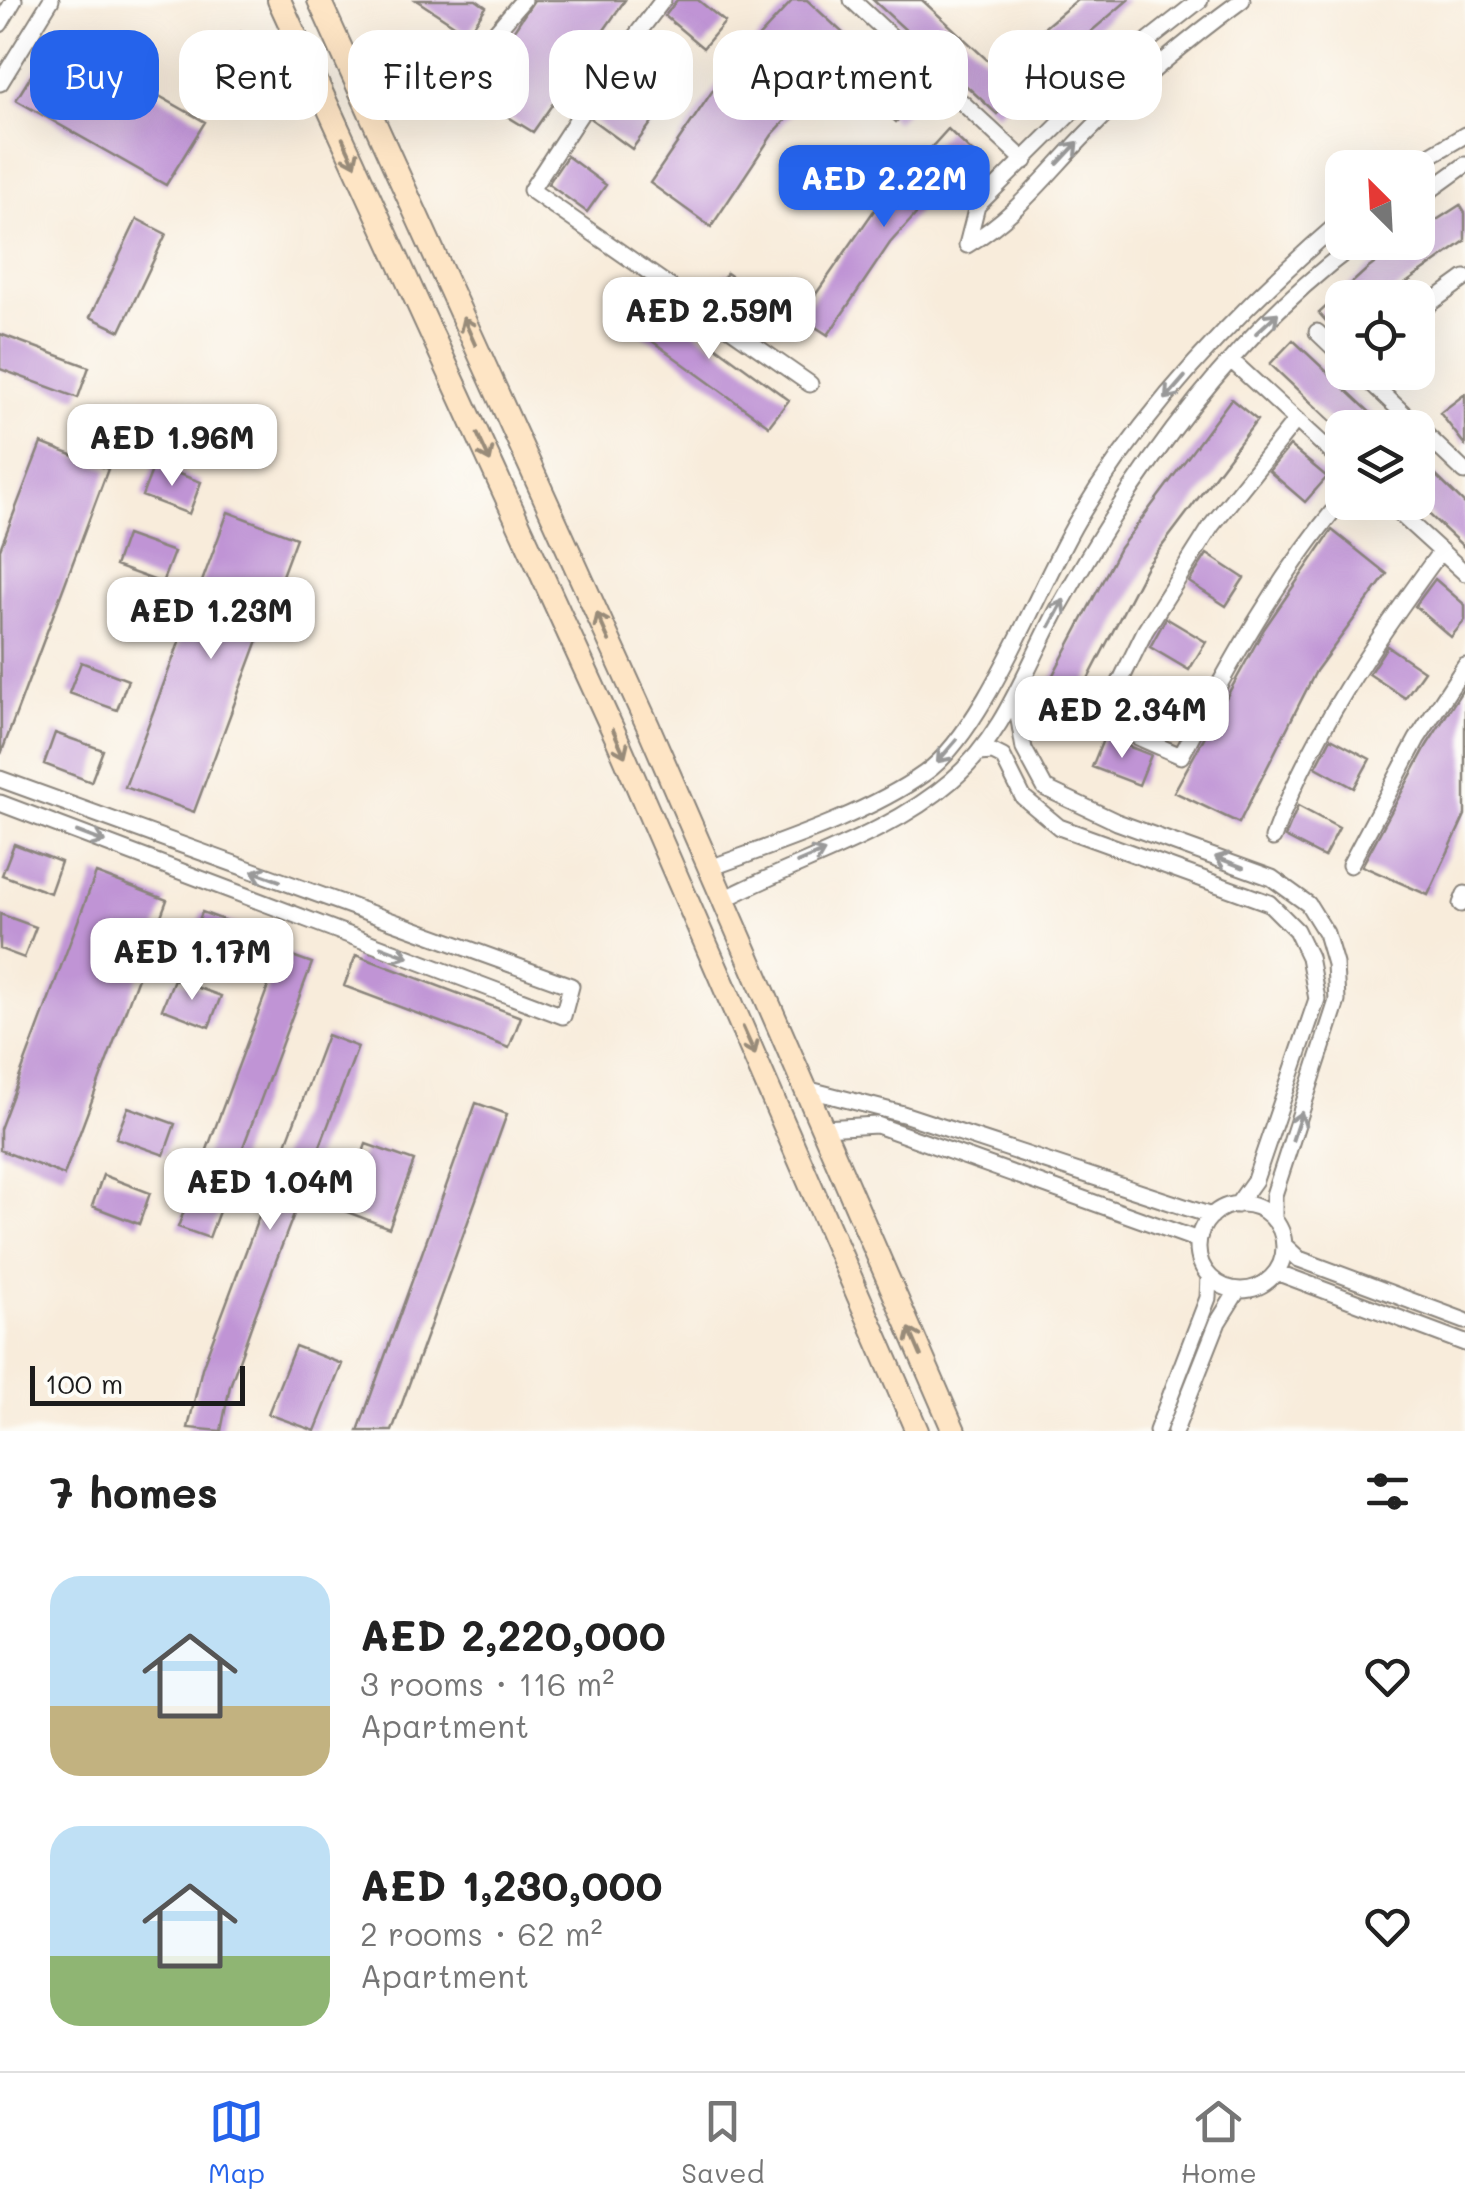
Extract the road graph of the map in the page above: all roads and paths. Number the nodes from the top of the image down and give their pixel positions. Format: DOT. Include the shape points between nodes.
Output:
graph roads {
  1 [pos="14,0"];
  2 [pos="50,0"];
  3 [pos="279,0"];
  4 [pos="319,0"];
  5 [pos="523,0"];
  6 [pos="663,0"];
  7 [pos="852,0"];
  8 [pos="1200,0"];
  9 [pos="1242,0"];
  10 [pos="0,24"];
  11 [pos="497,30"];
  12 [pos="0,84"];
  13 [pos="1465,135"];
  14 [pos="1435,153"];
  15 [pos="1025,161"];
  16 [pos="1465,165"];
  17 [pos="1435,187"];
  18 [pos="1325,236"];
  19 [pos="1338,260"];
  20 [pos="1465,278"];
  21 [pos="1435,300"];
  22 [pos="1318,332"];
  23 [pos="1325,339"];
  24 [pos="1232,361"];
  25 [pos="810,384"];
  26 [pos="1379,390"];
  27 [pos="1296,420"];
  28 [pos="1325,446"];
  29 [pos="1465,472"];
  30 [pos="1327,520"];
  31 [pos="1407,520"];
  32 [pos="1441,551"];
  33 [pos="1465,573"];
  34 [pos="1465,666"];
  35 [pos="1015,696"];
  36 [pos="978,753"];
  37 [pos="0,779"];
  38 [pos="0,803"];
  39 [pos="1273,838"];
  40 [pos="1350,864"];
  41 [pos="710,868"];
  42 [pos="724,900"];
  43 [pos="806,1089"];
  44 [pos="823,1128"];
  45 [pos="1237,1205"];
  46 [pos="1212,1216"];
  47 [pos="1274,1220"];
  48 [pos="1198,1240"];
  49 [pos="1284,1245"];
  50 [pos="1276,1272"];
  51 [pos="1210,1276"];
  52 [pos="1238,1290"];
  53 [pos="1465,1321"];
  54 [pos="1465,1342"];
  55 [pos="917,1431"];
  56 [pos="954,1431"];
  57 [pos="1157,1431"];
  58 [pos="1175,1431"];
  1 -- 10 [label="street"];
  2 -- 12 [label="street"];
  3 -- 55 [label="main road, one-way" via="617,739"];
  41 -- 4 [label="main road, one-way"];
  5 -- 11 [label="street"];
  6 -- 25 [label="street" via="531,190"];
  7 -- 15 [label="street"];
  8 -- 15 [label="street" via="1126,58"];
  15 -- 9 [label="street, one-way" via="978,206 967,245 1002,224 1172,51"];
  13 -- 14 [label="street"];
  16 -- 17 [label="street"];
  18 -- 41 [label="street, one-way" via="1214,344 1133,436 1077,521 951,749 926,773 866,804"];
  24 -- 19 [label="street, one-way"];
  20 -- 21 [label="street"];
  22 -- 23 [label="street"];
  24 -- 27 [label="street"];
  35 -- 24 [label="street, one-way" via="1118,507"];
  26 -- 29 [label="street"];
  27 -- 28 [label="street"];
  27 -- 30 [label="street" via="1212,526 1145,631 1102,721 1181,756 1240,646"];
  31 -- 32 [label="street"];
  32 -- 33 [label="street"];
  32 -- 39 [label="street" via="1342,694"];
  34 -- 40 [label="street"];
  35 -- 36 [label="street"];
  47 -- 35 [label="street, one-way" via="1274,1194 1337,1001 1326,933 1308,904 1272,878 1044,788 1024,749"];
  42 -- 36 [label="street, one-way" via="873,832 952,781"];
  36 -- 45 [label="street" via="1003,757 1023,797 1059,827 1269,903 1296,930 1317,999 1255,1180"];
  38 -- 37 [label="street, one-way" via="563,1016 571,986"];
  41 -- 42 [label="main road"];
  42 -- 43 [label="main road"];
  43 -- 44 [label="main road"];
  43 -- 46 [label="street"];
  44 -- 48 [label="street" via="877,1125"];
  56 -- 44 [label="main road, one-way"];
  45 -- 46 [label="street"];
  45 -- 47 [label="street"];
  46 -- 48 [label="street"];
  47 -- 49 [label="street"];
  48 -- 51 [label="street"];
  49 -- 50 [label="street"];
  49 -- 53 [label="street" via="1298,1259"];
  50 -- 52 [label="street" via="1252,1289"];
  50 -- 54 [label="street"];
  51 -- 52 [label="street"];
  51 -- 57 [label="street" via="1208,1298"];
  52 -- 58 [label="street" via="1218,1322"];
}
